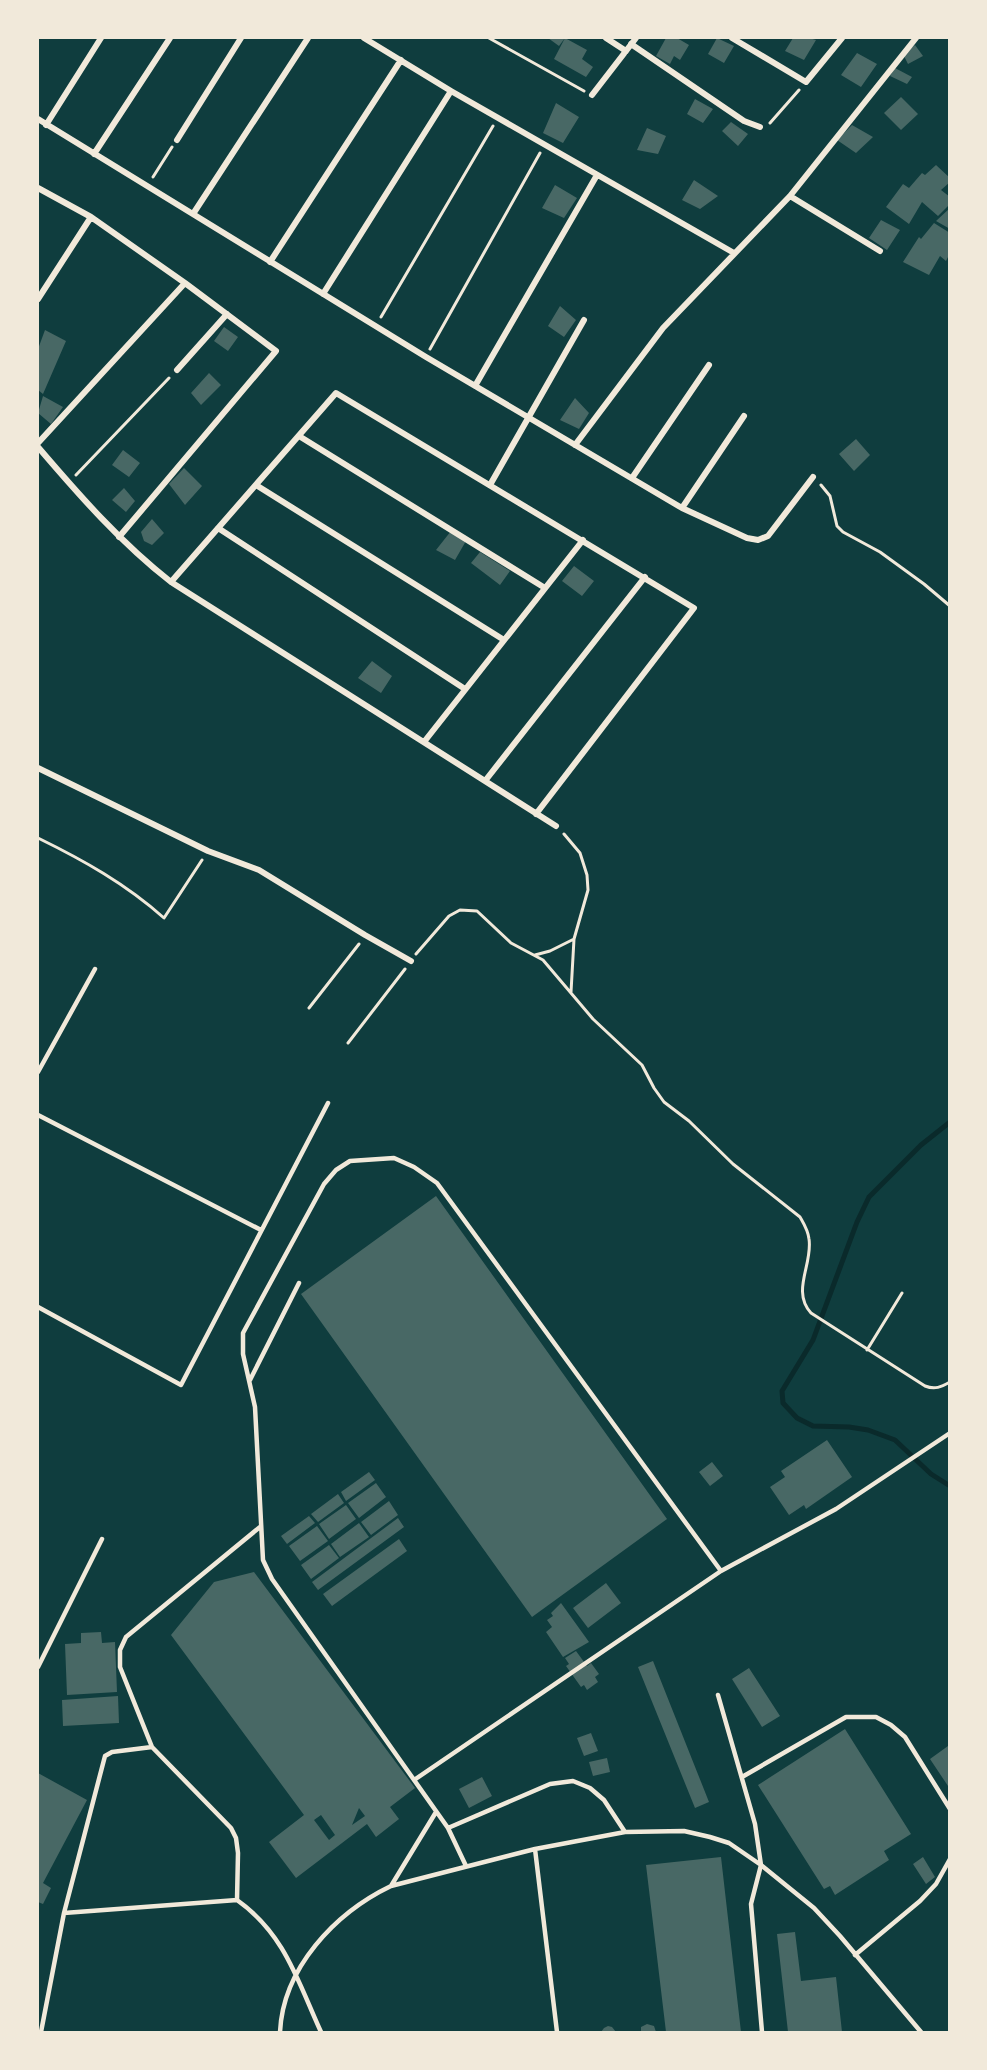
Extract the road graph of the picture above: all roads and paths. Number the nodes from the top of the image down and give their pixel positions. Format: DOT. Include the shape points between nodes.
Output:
graph roads {
  1 [pos="101,38"];
  2 [pos="170,38"];
  3 [pos="241,38"];
  4 [pos="308,38"];
  5 [pos="364,38"];
  6 [pos="489,38"];
  7 [pos="606,38"];
  8 [pos="636,38"];
  9 [pos="732,38"];
  10 [pos="842,38"];
  11 [pos="916,38"];
  12 [pos="631,44"];
  13 [pos="626,51"];
  14 [pos="401,60"];
  15 [pos="806,82"];
  16 [pos="451,91"];
  17 [pos="592,95"];
  18 [pos="498,117"];
  19 [pos="38,119"];
  20 [pos="46,124"];
  21 [pos="760,127"];
  22 [pos="177,140"];
  23 [pos="545,144"];
  24 [pos="171,148"];
  25 [pos="94,154"];
  26 [pos="597,175"];
  27 [pos="151,181"];
  28 [pos="38,188"];
  29 [pos="790,196"];
  30 [pos="193,214"];
  31 [pos="91,217"];
  32 [pos="880,252"];
  33 [pos="734,253"];
  34 [pos="270,262"];
  35 [pos="185,283"];
  36 [pos="323,294"];
  37 [pos="38,299"];
  38 [pos="227,314"];
  39 [pos="584,320"];
  40 [pos="375,326"];
  41 [pos="426,357"];
  42 [pos="709,364"];
  43 [pos="177,370"];
  44 [pos="475,386"];
  45 [pos="744,416"];
  46 [pos="527,417"];
  47 [pos="299,436"];
  48 [pos="38,445"];
  49 [pos="575,445"];
  50 [pos="813,477"];
  51 [pos="73,478"];
  52 [pos="632,478"];
  53 [pos="256,485"];
  54 [pos="490,485"];
  55 [pos="682,508"];
  56 [pos="218,528"];
  57 [pos="119,537"];
  58 [pos="583,540"];
  59 [pos="645,577"];
  60 [pos="171,582"];
  61 [pos="545,588"];
  62 [pos="950,606"];
  63 [pos="504,640"];
  64 [pos="465,689"];
  65 [pos="424,742"];
  66 [pos="38,768"];
  67 [pos="485,781"];
  68 [pos="536,814"];
  69 [pos="556,826"];
  70 [pos="38,838"];
  71 [pos="208,851"];
  72 [pos="365,935"];
  73 [pos="574,939"];
  74 [pos="535,955"];
  75 [pos="411,960"];
  76 [pos="95,969"];
  77 [pos="571,992"];
  78 [pos="309,1008"];
  79 [pos="348,1042"];
  80 [pos="38,1072"];
  81 [pos="328,1103"];
  82 [pos="38,1115"];
  83 [pos="261,1230"];
  84 [pos="299,1282"];
  85 [pos="902,1293"];
  86 [pos="38,1307"];
  87 [pos="867,1350"];
  88 [pos="250,1380"];
  89 [pos="950,1382"];
  90 [pos="950,1433"];
  91 [pos="260,1527"];
  92 [pos="102,1539"];
  93 [pos="721,1571"];
  94 [pos="40,1656"];
  95 [pos="38,1667"];
  96 [pos="718,1695"];
  97 [pos="152,1747"];
  98 [pos="742,1777"];
  99 [pos="414,1780"];
  100 [pos="950,1809"];
  101 [pos="436,1812"];
  102 [pos="448,1828"];
  103 [pos="625,1832"];
  104 [pos="536,1849"];
  105 [pos="950,1859"];
  106 [pos="761,1865"];
  107 [pos="466,1866"];
  108 [pos="391,1886"];
  109 [pos="237,1900"];
  110 [pos="64,1913"];
  111 [pos="855,1955"];
  112 [pos="296,1971"];
  113 [pos="40,2032"];
  114 [pos="280,2032"];
  115 [pos="321,2032"];
  116 [pos="557,2032"];
  117 [pos="762,2032"];
  118 [pos="921,2032"];
  1 -- 20 [label="street"];
  2 -- 25 [label="street"];
  3 -- 22 [label="street"];
  4 -- 30 [label="street"];
  5 -- 14 [label="street"];
  6 -- 17 [label="path"];
  7 -- 13 [label="street"];
  8 -- 12 [label="street"];
  9 -- 15 [label="street"];
  10 -- 15 [label="street"];
  11 -- 29 [label="street"];
  12 -- 13 [label="street"];
  12 -- 21 [label="street" via="744,121"];
  13 -- 17 [label="street"];
  14 -- 16 [label="street"];
  14 -- 34 [label="street"];
  15 -- 21 [label="path" via="776,118"];
  16 -- 18 [label="street"];
  16 -- 36 [label="street"];
  18 -- 23 [label="street"];
  18 -- 40 [label="path"];
  19 -- 20 [label="street"];
  20 -- 25 [label="street"];
  23 -- 26 [label="street"];
  23 -- 41 [label="path"];
  24 -- 27 [label="path"];
  25 -- 30 [label="street"];
  26 -- 33 [label="street"];
  26 -- 44 [label="street"];
  28 -- 31 [label="street"];
  29 -- 32 [label="street"];
  29 -- 33 [label="street"];
  30 -- 34 [label="street"];
  31 -- 35 [label="street"];
  31 -- 37 [label="street"];
  33 -- 49 [label="street" via="663,328"];
  34 -- 36 [label="street"];
  35 -- 38 [label="street"];
  35 -- 48 [label="street"];
  36 -- 40 [label="street"];
  38 -- 43 [label="street"];
  38 -- 57 [label="street" via="276,351"];
  39 -- 46 [label="street"];
  40 -- 41 [label="street"];
  41 -- 44 [label="street"];
  42 -- 52 [label="street"];
  43 -- 51 [label="path"];
  44 -- 46 [label="street"];
  45 -- 55 [label="street"];
  46 -- 49 [label="street"];
  46 -- 54 [label="street"];
  47 -- 53 [label="street"];
  47 -- 54 [label="street" via="336,393"];
  47 -- 61 [label="street"];
  48 -- 57 [label="street"];
  49 -- 52 [label="street"];
  50 -- 55 [label="street" via="768,536 758,540"];
  50 -- 62 [label="path" via="830,496 837,526 843,532 880,552"];
  52 -- 55 [label="street"];
  53 -- 56 [label="street"];
  53 -- 63 [label="street"];
  54 -- 58 [label="street"];
  56 -- 60 [label="street"];
  56 -- 64 [label="street"];
  57 -- 60 [label="street"];
  58 -- 59 [label="street"];
  58 -- 61 [label="street"];
  59 -- 67 [label="street"];
  59 -- 68 [label="street" via="694,608"];
  60 -- 65 [label="street"];
  61 -- 63 [label="street"];
  63 -- 64 [label="street"];
  64 -- 65 [label="street"];
  65 -- 67 [label="street"];
  66 -- 71 [label="street"];
  67 -- 68 [label="street"];
  68 -- 69 [label="street"];
  69 -- 73 [label="path" via="580,853 587,875 588,890"];
  70 -- 71 [label="path" via="123,884 164,918"];
  71 -- 72 [label="street" via="259,870"];
  72 -- 75 [label="street"];
  72 -- 78 [label="path"];
  73 -- 74 [label="path"];
  73 -- 77 [label="path"];
  74 -- 75 [label="path" via="511,943 488,919 469,909 449,916"];
  74 -- 77 [label="path"];
  75 -- 79 [label="path"];
  76 -- 80 [label="lane"];
  77 -- 87 [label="path" via="593,1019 642,1065 664,1102 800,1217 810,1241 802,1294 806,1308"];
  81 -- 83 [label="lane"];
  82 -- 83 [label="lane"];
  83 -- 86 [label="lane" via="181,1385"];
  84 -- 88 [label="lane"];
  85 -- 87 [label="path"];
  87 -- 89 [label="path" via="930,1388"];
  88 -- 91 [label="lane" via="255,1407"];
  88 -- 93 [label="lane" via="243,1354 243,1333 324,1184 351,1161 394,1158 437,1183"];
  90 -- 93 [label="lane" via="807,1526"];
  91 -- 97 [label="lane" via="126,1637 120,1650 120,1667"];
  91 -- 99 [label="lane" via="263,1560 272,1579"];
  92 -- 94 [label="lane"];
  93 -- 99 [label="lane"];
  94 -- 95 [label="lane"];
  96 -- 98 [label="lane"];
  97 -- 109 [label="lane" via="231,1828 238,1853"];
  97 -- 110 [label="lane" via="105,1756"];
  98 -- 100 [label="lane" via="846,1717 876,1717 905,1737"];
  98 -- 106 [label="lane"];
  99 -- 101 [label="lane"];
  101 -- 102 [label="lane"];
  101 -- 108 [label="lane"];
  102 -- 103 [label="lane" via="550,1784 573,1781 604,1800"];
  102 -- 107 [label="lane"];
  103 -- 104 [label="lane"];
  103 -- 106 [label="lane" via="684,1831 710,1837 729,1844"];
  104 -- 107 [label="lane"];
  104 -- 116 [label="lane"];
  105 -- 111 [label="lane" via="936,1884 920,1901"];
  106 -- 111 [label="lane" via="814,1908"];
  106 -- 117 [label="lane" via="751,1904"];
  107 -- 108 [label="lane"];
  108 -- 112 [label="lane" via="337,1920"];
  109 -- 110 [label="lane"];
  109 -- 112 [label="lane" via="252,1910 273,1935"];
  110 -- 113 [label="lane"];
  111 -- 118 [label="lane"];
  112 -- 114 [label="lane"];
  112 -- 115 [label="lane"];
}
